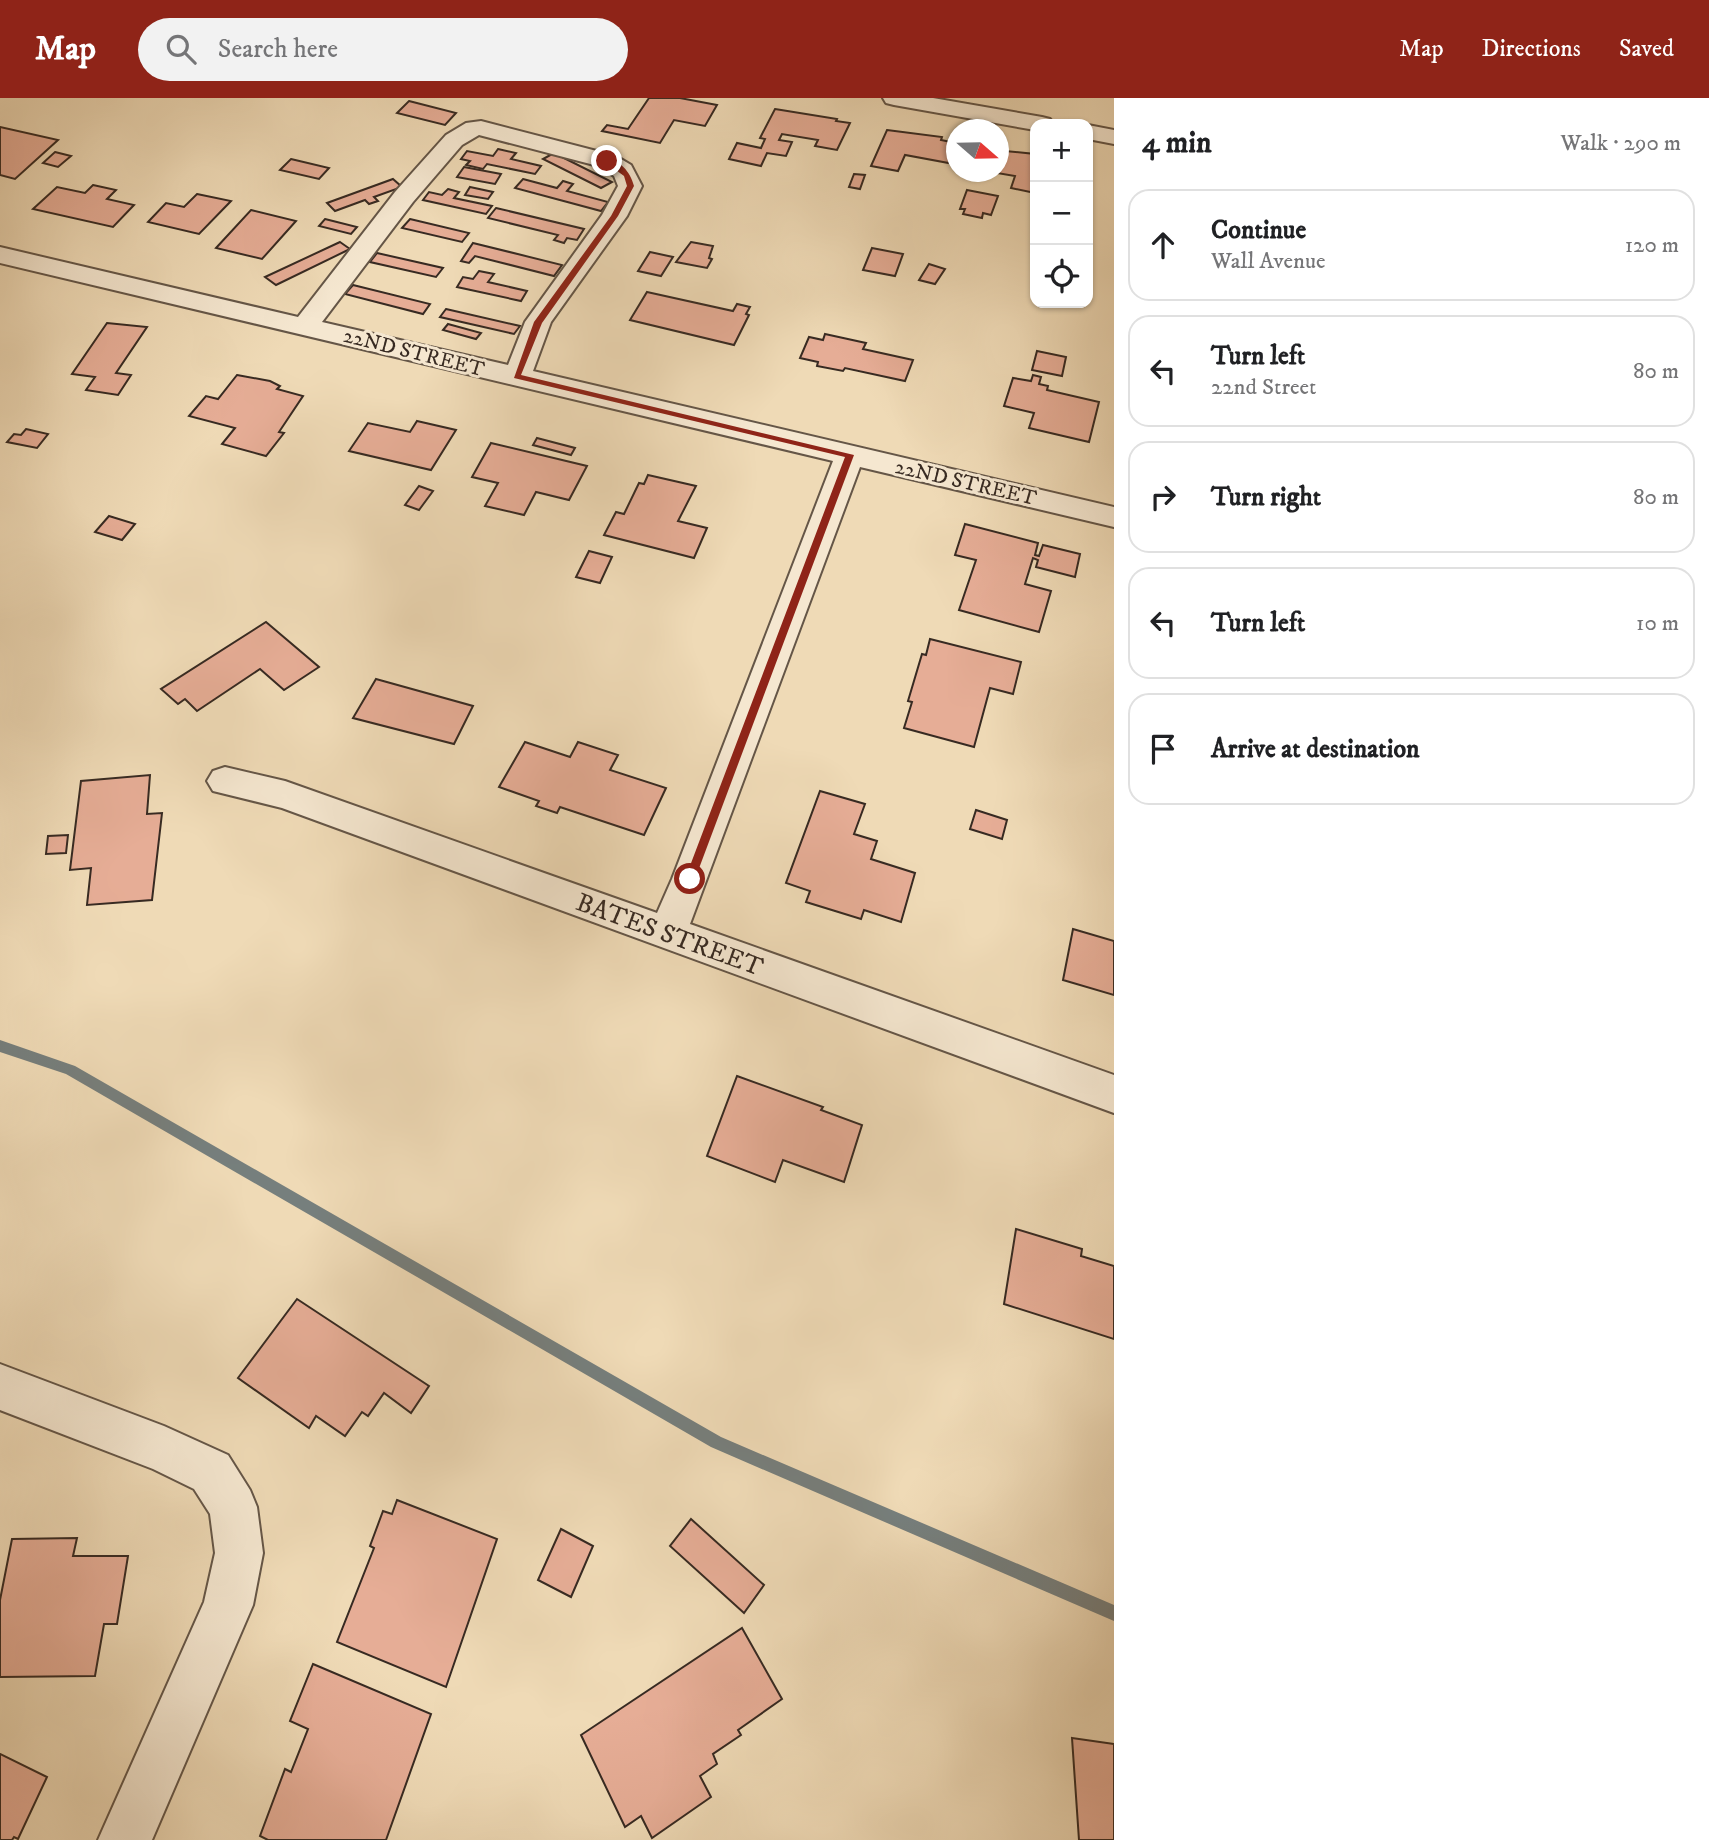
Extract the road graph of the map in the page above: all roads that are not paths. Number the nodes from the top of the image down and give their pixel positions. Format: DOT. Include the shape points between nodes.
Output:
graph roads {
  1 [pos="894,98"];
  2 [pos="1030,122"];
  3 [pos="1093,133"];
  4 [pos="1114,137"];
  5 [pos="0,255"];
  6 [pos="305,326"];
  7 [pos="517,377"];
  8 [pos="850,455"];
  9 [pos="1114,517"];
  10 [pos="225,781"];
  11 [pos="667,933"];
  12 [pos="1114,1094"];
  13 [pos="0,1387"];
  14 [pos="125,1840"];
  1 -- 2 [label="street"];
  3 -- 4 [label="street"];
  5 -- 6 [label="street, 22ND STREET"];
  6 -- 7 [label="street, 22ND STREET"];
  6 -- 7 [label="street" via="404,197 461,134 481,128 607,161 620,167 630,186 614,216 538,322"];
  7 -- 8 [label="street, 22ND STREET"];
  8 -- 9 [label="street, 22ND STREET"];
  8 -- 11 [label="street"];
  10 -- 11 [label="street, BATES STREET" via="285,795"];
  11 -- 12 [label="street, BATES STREET"];
  13 -- 14 [label="street" via="211,1472 233,1507 239,1553 228,1605"];
}
